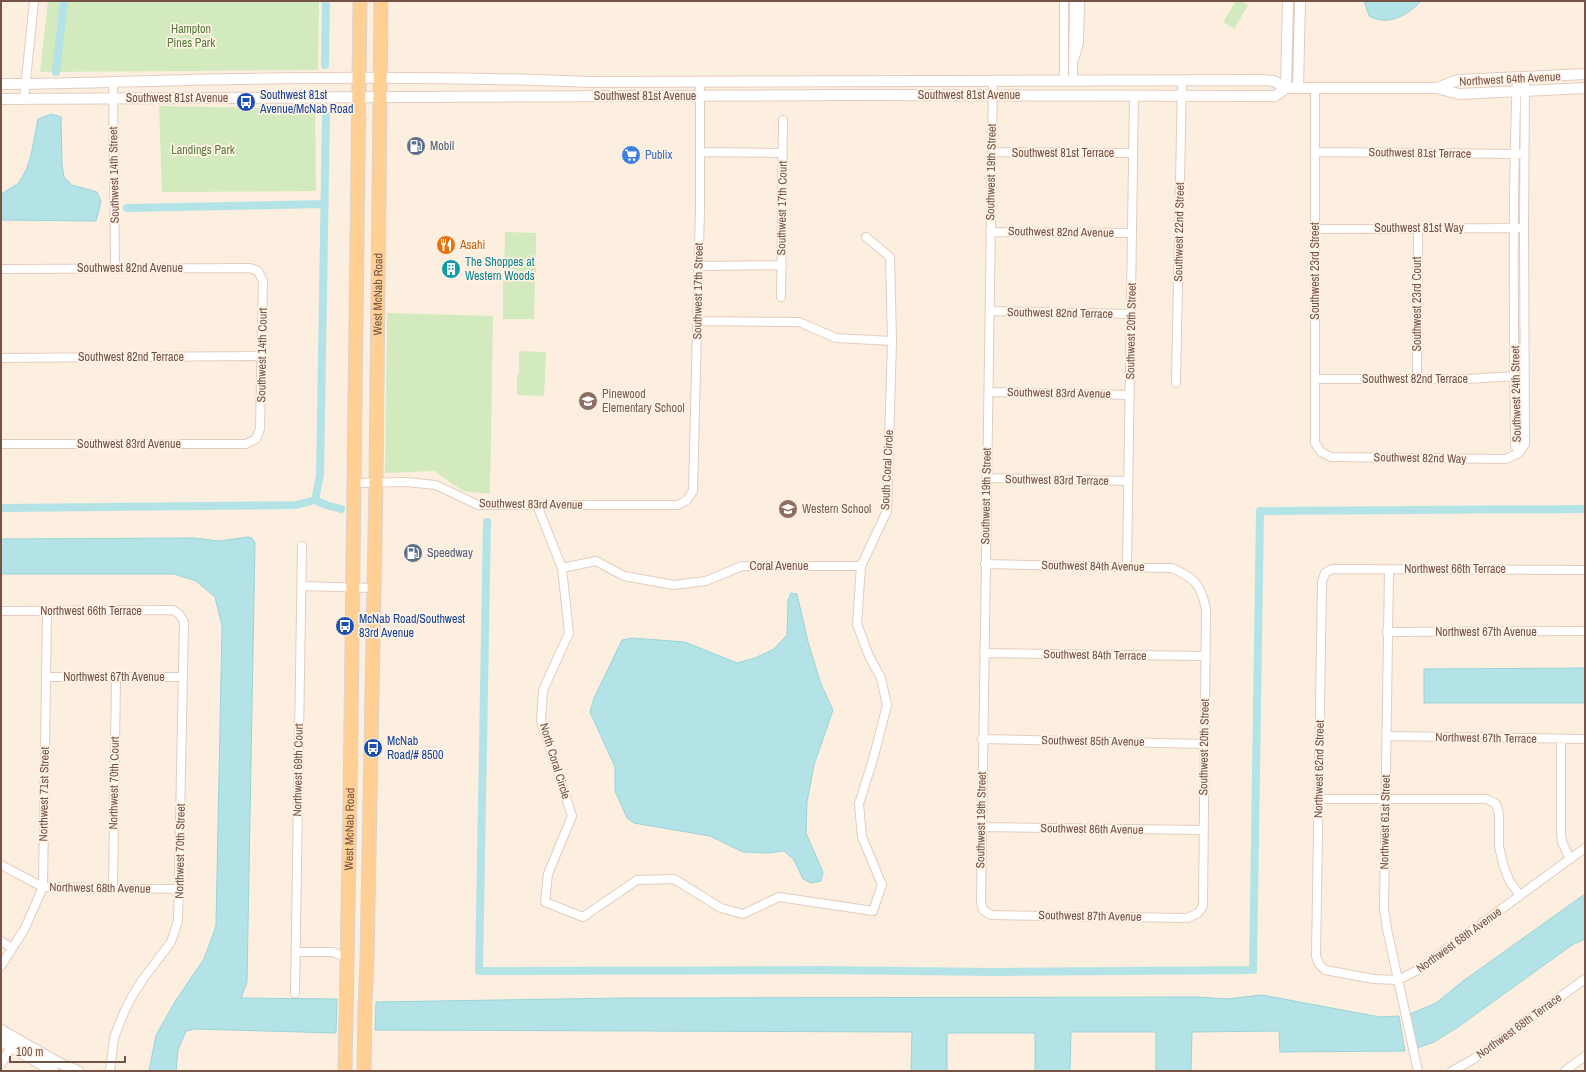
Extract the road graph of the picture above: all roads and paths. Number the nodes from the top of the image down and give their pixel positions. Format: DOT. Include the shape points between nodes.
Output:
graph roads {
  1 [pos="34,1"];
  2 [pos="360,1"];
  3 [pos="381,1"];
  4 [pos="1064,1"];
  5 [pos="1074,1"];
  6 [pos="1080,1"];
  7 [pos="1288,1"];
  8 [pos="1300,1"];
  9 [pos="1064,20"];
  10 [pos="1073,20"];
  11 [pos="1073,59"];
  12 [pos="1585,74"];
  13 [pos="359,78"];
  14 [pos="379,78"];
  15 [pos="1521,78"];
  16 [pos="993,81"];
  17 [pos="1069,81"];
  18 [pos="1182,81"];
  19 [pos="700,82"];
  20 [pos="113,83"];
  21 [pos="1,84"];
  22 [pos="25,84"];
  23 [pos="1286,88"];
  24 [pos="1298,88"];
  25 [pos="1315,88"];
  26 [pos="1437,88"];
  27 [pos="1585,88"];
  28 [pos="1520,92"];
  29 [pos="993,95"];
  30 [pos="1134,95"];
  31 [pos="1182,95"];
  32 [pos="700,96"];
  33 [pos="359,97"];
  34 [pos="379,97"];
  35 [pos="114,98"];
  36 [pos="1,99"];
  37 [pos="24,99"];
  38 [pos="783,120"];
  39 [pos="700,152"];
  40 [pos="992,152"];
  41 [pos="1315,152"];
  42 [pos="783,153"];
  43 [pos="1133,153"];
  44 [pos="1515,154"];
  45 [pos="1524,154"];
  46 [pos="1418,228"];
  47 [pos="1515,228"];
  48 [pos="1524,228"];
  49 [pos="1315,229"];
  50 [pos="990,232"];
  51 [pos="1132,233"];
  52 [pos="866,237"];
  53 [pos="782,265"];
  54 [pos="699,266"];
  55 [pos="115,267"];
  56 [pos="1,268"];
  57 [pos="258,271"];
  58 [pos="781,297"];
  59 [pos="990,311"];
  60 [pos="1131,314"];
  61 [pos="698,321"];
  62 [pos="892,341"];
  63 [pos="262,356"];
  64 [pos="1,358"];
  65 [pos="1515,376"];
  66 [pos="1315,379"];
  67 [pos="1417,380"];
  68 [pos="1176,383"];
  69 [pos="988,392"];
  70 [pos="1130,395"];
  71 [pos="256,439"];
  72 [pos="1,444"];
  73 [pos="1321,452"];
  74 [pos="1519,453"];
  75 [pos="986,478"];
  76 [pos="1128,481"];
  77 [pos="354,483"];
  78 [pos="376,483"];
  79 [pos="687,500"];
  80 [pos="537,505"];
  81 [pos="302,546"];
  82 [pos="985,564"];
  83 [pos="861,566"];
  84 [pos="1127,567"];
  85 [pos="562,568"];
  86 [pos="1389,569"];
  87 [pos="1585,570"];
  88 [pos="1326,573"];
  89 [pos="1196,582"];
  90 [pos="301,586"];
  91 [pos="353,587"];
  92 [pos="374,588"];
  93 [pos="1,611"];
  94 [pos="48,611"];
  95 [pos="179,614"];
  96 [pos="1585,631"];
  97 [pos="1387,632"];
  98 [pos="984,653"];
  99 [pos="1205,656"];
  100 [pos="46,677"];
  101 [pos="116,677"];
  102 [pos="182,677"];
  103 [pos="1386,736"];
  104 [pos="1585,738"];
  105 [pos="982,739"];
  106 [pos="1561,739"];
  107 [pos="1204,744"];
  108 [pos="1319,800"];
  109 [pos="1385,800"];
  110 [pos="981,827"];
  111 [pos="1203,830"];
  112 [pos="1585,848"];
  113 [pos="1570,858"];
  114 [pos="1,865"];
  115 [pos="43,887"];
  116 [pos="113,888"];
  117 [pos="180,889"];
  118 [pos="1520,896"];
  119 [pos="545,902"];
  120 [pos="983,910"];
  121 [pos="1198,913"];
  122 [pos="1,941"];
  123 [pos="12,948"];
  124 [pos="296,952"];
  125 [pos="347,958"];
  126 [pos="1319,964"];
  127 [pos="1,966"];
  128 [pos="1585,979"];
  129 [pos="1398,980"];
  130 [pos="295,993"];
  131 [pos="1,1030"];
  132 [pos="1,1041"];
  133 [pos="13,1043"];
  134 [pos="1585,1056"];
  135 [pos="1,1064"];
  136 [pos="53,1071"];
  137 [pos="78,1071"];
  138 [pos="110,1071"];
  139 [pos="345,1071"];
  140 [pos="364,1071"];
  141 [pos="1418,1071"];
  142 [pos="1452,1071"];
  143 [pos="1565,1071"];
  1 -- 22 [label="street"];
  2 -- 13 [label="main road, West McNab Road"];
  3 -- 14 [label="main road, West McNab Road"];
  4 -- 9 [label="street"];
  5 -- 10 [label="street"];
  6 -- 11 [label="street" via="1079,46"];
  7 -- 23 [label="street"];
  8 -- 24 [label="street"];
  9 -- 10 [label="street"];
  9 -- 17 [label="street"];
  10 -- 11 [label="street"];
  11 -- 17 [label="street"];
  12 -- 15 [label="street, Northwest 64th Avenue"];
  13 -- 14 [label="street, Southwest 81st Avenue"];
  13 -- 20 [label="street, Southwest 81st Avenue"];
  13 -- 33 [label="main road, West McNab Road"];
  14 -- 19 [label="street, Southwest 81st Avenue"];
  14 -- 34 [label="main road, West McNab Road"];
  15 -- 26 [label="street, Northwest 64th Avenue" via="1458,80"];
  15 -- 28 [label="street, Southwest 24th Street"];
  16 -- 17 [label="street, Southwest 81st Avenue"];
  16 -- 19 [label="street, Southwest 81st Avenue"];
  16 -- 29 [label="street, Southwest 19th Street"];
  17 -- 18 [label="street, Southwest 81st Avenue"];
  18 -- 23 [label="street, Southwest 81st Avenue" via="1274,81"];
  18 -- 31 [label="street, Southwest 22nd Street"];
  19 -- 32 [label="street, Southwest 17th Street"];
  20 -- 22 [label="street, Southwest 81st Avenue"];
  20 -- 35 [label="street, Southwest 14th Street"];
  21 -- 22 [label="street, Southwest 81st Avenue"];
  22 -- 37 [label="street"];
  23 -- 24 [label="street, Southwest 81st Avenue"];
  23 -- 31 [label="street, Southwest 81st Avenue" via="1275,96"];
  24 -- 25 [label="street, Southwest 81st Avenue"];
  25 -- 26 [label="street, Northwest 64th Avenue"];
  25 -- 41 [label="street, Southwest 23rd Street"];
  26 -- 28 [label="street, Northwest 64th Avenue" via="1459,94"];
  27 -- 28 [label="street, Northwest 64th Avenue"];
  28 -- 44 [label="street, Southwest 24th Street"];
  28 -- 45 [label="street, Southwest 24th Street"];
  29 -- 30 [label="street, Southwest 81st Avenue"];
  29 -- 32 [label="street, Southwest 81st Avenue"];
  29 -- 40 [label="street, Southwest 19th Street"];
  30 -- 31 [label="street, Southwest 81st Avenue"];
  30 -- 43 [label="street, Southwest 20th Street"];
  31 -- 68 [label="street, Southwest 22nd Street"];
  32 -- 34 [label="street, Southwest 81st Avenue"];
  32 -- 39 [label="street, Southwest 17th Street"];
  33 -- 34 [label="street, Southwest 81st Avenue"];
  33 -- 35 [label="street, Southwest 81st Avenue"];
  33 -- 77 [label="main road, West McNab Road"];
  34 -- 78 [label="main road, West McNab Road"];
  35 -- 37 [label="street, Southwest 81st Avenue"];
  35 -- 55 [label="street, Southwest 14th Street"];
  36 -- 37 [label="street, Southwest 81st Avenue"];
  38 -- 42 [label="street, Southwest 17th Court"];
  39 -- 42 [label="street"];
  39 -- 54 [label="street, Southwest 17th Street"];
  40 -- 43 [label="street, Southwest 81st Terrace"];
  40 -- 50 [label="street, Southwest 19th Street"];
  41 -- 44 [label="street, Southwest 81st Terrace"];
  41 -- 49 [label="street, Southwest 23rd Street"];
  42 -- 53 [label="street, Southwest 17th Court"];
  43 -- 51 [label="street, Southwest 20th Street"];
  44 -- 45 [label="street, Southwest 81st Terrace"];
  44 -- 47 [label="street, Southwest 24th Street"];
  45 -- 48 [label="street, Southwest 24th Street"];
  46 -- 47 [label="street, Southwest 81st Way"];
  46 -- 49 [label="street, Southwest 81st Way"];
  46 -- 67 [label="street, Southwest 23rd Court"];
  47 -- 48 [label="street, Southwest 81st Way"];
  47 -- 65 [label="street, Southwest 24th Street"];
  48 -- 74 [label="street, Southwest 24th Street" via="1525,444"];
  49 -- 66 [label="street, Southwest 23rd Street"];
  50 -- 51 [label="street, Southwest 82nd Avenue"];
  50 -- 59 [label="street, Southwest 19th Street"];
  51 -- 60 [label="street, Southwest 20th Street"];
  52 -- 62 [label="street, South Coral Circle" via="890,257"];
  53 -- 54 [label="street"];
  53 -- 58 [label="street, Southwest 17th Court"];
  54 -- 61 [label="street, Southwest 17th Street"];
  55 -- 56 [label="street, Southwest 82nd Avenue"];
  55 -- 57 [label="street, Southwest 82nd Avenue" via="250,268"];
  57 -- 63 [label="street, Southwest 14th Court" via="263,281"];
  59 -- 60 [label="street, Southwest 82nd Terrace"];
  59 -- 69 [label="street, Southwest 19th Street"];
  60 -- 70 [label="street, Southwest 20th Street"];
  61 -- 62 [label="street" via="798,322 836,338"];
  61 -- 79 [label="street, Southwest 17th Street" via="693,491"];
  62 -- 83 [label="street, South Coral Circle" via="887,511"];
  63 -- 64 [label="street, Southwest 82nd Terrace"];
  63 -- 71 [label="street, Southwest 14th Court" via="260,429"];
  65 -- 67 [label="street, Southwest 82nd Terrace"];
  65 -- 74 [label="street, Southwest 24th Street" via="1515,445"];
  66 -- 67 [label="street, Southwest 82nd Terrace"];
  66 -- 73 [label="street, Southwest 23rd Street" via="1315,443"];
  69 -- 70 [label="street, Southwest 83rd Avenue"];
  69 -- 75 [label="street, Southwest 19th Street"];
  70 -- 76 [label="street, Southwest 20th Street"];
  71 -- 72 [label="street, Southwest 83rd Avenue" via="246,444"];
  73 -- 74 [label="street, Southwest 82nd Way" via="1331,457 1506,459"];
  75 -- 76 [label="street, Southwest 83rd Terrace"];
  75 -- 82 [label="street, Southwest 19th Street"];
  76 -- 84 [label="street, Southwest 20th Street"];
  77 -- 78 [label="street, Southwest 83rd Avenue"];
  77 -- 91 [label="main road, West McNab Road"];
  78 -- 80 [label="street, Southwest 83rd Avenue" via="436,485 478,505"];
  78 -- 92 [label="main road, West McNab Road"];
  79 -- 80 [label="street, Southwest 83rd Avenue" via="678,505"];
  80 -- 85 [label="street, North Coral Circle"];
  81 -- 90 [label="street, Northwest 69th Court"];
  82 -- 84 [label="street, Southwest 84th Avenue"];
  82 -- 98 [label="street, Southwest 19th Street"];
  83 -- 85 [label="street, Coral Avenue" via="742,566 706,580 674,585 624,576 596,560"];
  83 -- 119 [label="street, South Coral Circle" via="857,624 869,656 881,678 887,705 859,804 862,838 882,886 873,911 779,897 743,914 721,908 674,878 637,880 583,917"];
  84 -- 89 [label="street, Southwest 84th Avenue" via="1172,568"];
  85 -- 119 [label="street, North Coral Circle" via="569,633 543,690 541,721 572,816 548,874"];
  86 -- 87 [label="street, Northwest 66th Terrace"];
  86 -- 88 [label="street, Northwest 66th Terrace" via="1332,569"];
  86 -- 97 [label="street, Northwest 61st Street"];
  88 -- 108 [label="street, Northwest 62nd Street" via="1322,582"];
  89 -- 99 [label="street, Southwest 20th Street" via="1203,594 1206,609"];
  90 -- 91 [label="street"];
  90 -- 124 [label="street, Northwest 69th Court"];
  91 -- 92 [label="street"];
  91 -- 125 [label="main road, West McNab Road"];
  92 -- 140 [label="main road, West McNab Road"];
  93 -- 94 [label="street, Northwest 66th Terrace"];
  94 -- 95 [label="street, Northwest 66th Terrace" via="173,610"];
  94 -- 100 [label="street, Northwest 71st Street"];
  95 -- 102 [label="street, Northwest 70th Street" via="184,622"];
  96 -- 97 [label="street, Northwest 67th Avenue"];
  97 -- 103 [label="street, Northwest 61st Street"];
  98 -- 99 [label="street, Southwest 84th Terrace"];
  98 -- 105 [label="street, Southwest 19th Street"];
  99 -- 107 [label="street, Southwest 20th Street"];
  100 -- 101 [label="street, Northwest 67th Avenue"];
  100 -- 115 [label="street, Northwest 71st Street"];
  101 -- 102 [label="street, Northwest 67th Avenue"];
  101 -- 116 [label="street, Northwest 70th Court"];
  102 -- 117 [label="street, Northwest 70th Street"];
  103 -- 106 [label="street, Northwest 67th Terrace"];
  103 -- 109 [label="street, Northwest 61st Street"];
  104 -- 106 [label="street, Northwest 67th Terrace"];
  105 -- 107 [label="street, Southwest 85th Avenue"];
  105 -- 110 [label="street, Southwest 19th Street"];
  106 -- 113 [label="street" via="1561,833 1562,842"];
  107 -- 111 [label="street, Southwest 20th Street"];
  108 -- 109 [label="street"];
  108 -- 126 [label="street, Northwest 62nd Street" via="1316,956"];
  109 -- 118 [label="street" via="1487,799 1496,804 1503,864 1508,880"];
  109 -- 129 [label="street, Northwest 61st Street" via="1384,908"];
  110 -- 111 [label="street, Southwest 86th Avenue"];
  110 -- 120 [label="street, Southwest 19th Street" via="980,902"];
  111 -- 121 [label="street, Southwest 20th Street" via="1202,906"];
  112 -- 113 [label="street, Northwest 68th Avenue"];
  113 -- 118 [label="street, Northwest 68th Avenue"];
  114 -- 115 [label="street, Northwest 68th Avenue"];
  115 -- 116 [label="street, Northwest 68th Avenue"];
  115 -- 123 [label="street, Northwest 71st Street" via="25,928"];
  116 -- 117 [label="street, Northwest 68th Avenue"];
  117 -- 138 [label="street, Northwest 70th Street" via="178,921 171,942 130,998 114,1038"];
  118 -- 129 [label="street, Northwest 68th Avenue" via="1418,970"];
  120 -- 121 [label="street, Southwest 87th Avenue" via="991,915 1187,918"];
  122 -- 123 [label="street"];
  123 -- 127 [label="street, Northwest 71st Street"];
  124 -- 125 [label="street" via="333,952"];
  124 -- 130 [label="street, Northwest 69th Court"];
  125 -- 139 [label="main road, West McNab Road"];
  126 -- 129 [label="street, Northwest 68th Avenue" via="1325,970 1374,979"];
  128 -- 142 [label="street, Northwest 68th Terrace" via="1472,1060"];
  129 -- 141 [label="street, Northwest 61st Street"];
  131 -- 133 [label="street"];
  132 -- 133 [label="street"];
  133 -- 135 [label="street"];
  133 -- 136 [label="street"];
  133 -- 137 [label="street"];
  134 -- 143 [label="street"];
}
